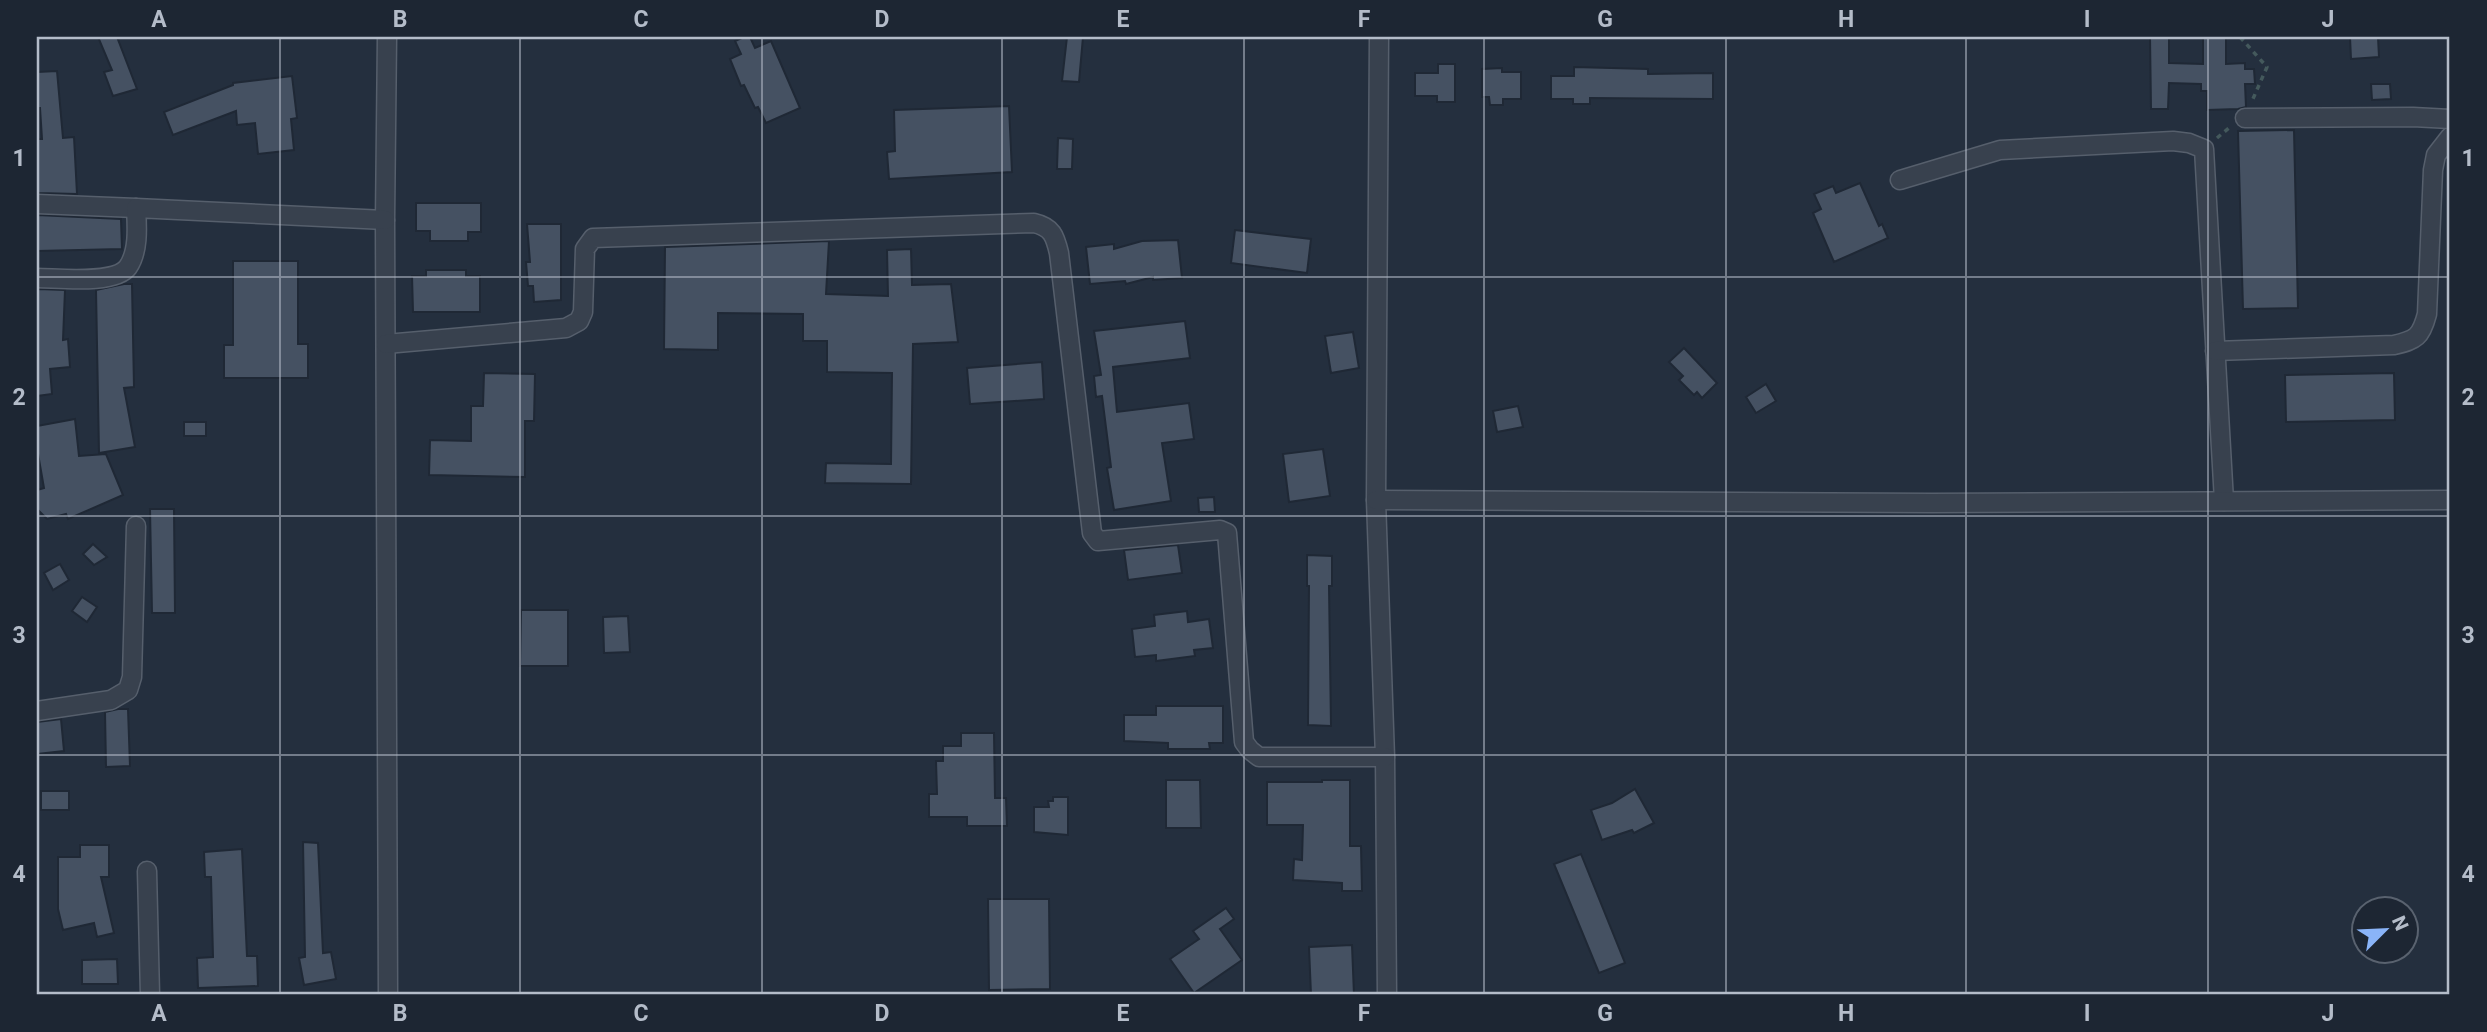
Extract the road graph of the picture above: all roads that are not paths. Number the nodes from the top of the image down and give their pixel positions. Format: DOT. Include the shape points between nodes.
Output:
graph roads {
  1 [pos="387,37"];
  2 [pos="1379,37"];
  3 [pos="2245,117"];
  4 [pos="2450,119"];
  5 [pos="2450,137"];
  6 [pos="1900,180"];
  7 [pos="37,204"];
  8 [pos="136,208"];
  9 [pos="385,220"];
  10 [pos="37,278"];
  11 [pos="386,344"];
  12 [pos="2215,351"];
  13 [pos="1376,500"];
  14 [pos="2450,500"];
  15 [pos="2224,501"];
  16 [pos="136,526"];
  17 [pos="37,711"];
  18 [pos="1385,757"];
  19 [pos="147,871"];
  20 [pos="150,995"];
  21 [pos="388,995"];
  22 [pos="1387,995"];
  1 -- 9 [label="street"];
  2 -- 13 [label="street"];
  3 -- 4 [label="street"];
  5 -- 12 [label="street" via="2436,155 2433,170 2427,314 2423,330 2413,341"];
  6 -- 12 [label="street" via="1964,159 2030,146 2173,141 2204,149"];
  7 -- 8 [label="street"];
  8 -- 9 [label="street"];
  8 -- 10 [label="street" via="138,236 121,273 106,278"];
  9 -- 11 [label="street"];
  11 -- 18 [label="street" via="566,328 579,321 583,312 585,249 593,238 1045,226 1055,236 1059,253 1090,523 1098,541 1227,533 1244,742 1259,757"];
  11 -- 21 [label="street"];
  12 -- 15 [label="street"];
  13 -- 15 [label="street"];
  13 -- 18 [label="street"];
  14 -- 15 [label="street"];
  16 -- 17 [label="street" via="128,690 111,700"];
  18 -- 22 [label="street"];
  19 -- 20 [label="street"];
}
